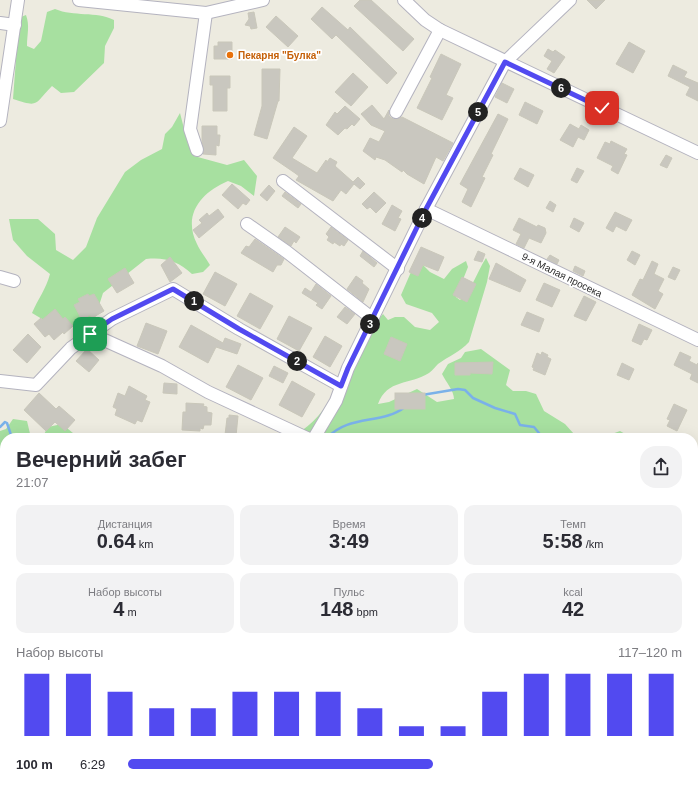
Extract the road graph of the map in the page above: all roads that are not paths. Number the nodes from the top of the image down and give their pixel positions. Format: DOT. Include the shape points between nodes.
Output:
graph roads {
  1 [pos="18,0"];
  2 [pos="83,0"];
  3 [pos="263,0"];
  4 [pos="404,0"];
  5 [pos="570,0"];
  6 [pos="206,13"];
  7 [pos="0,23"];
  8 [pos="15,25"];
  9 [pos="440,30"];
  10 [pos="505,62"];
  11 [pos="396,112"];
  12 [pos="0,121"];
  13 [pos="197,150"];
  14 [pos="698,154"];
  15 [pos="283,181"];
  16 [pos="426,209"];
  17 [pos="247,224"];
  18 [pos="398,269"];
  19 [pos="0,277"];
  20 [pos="14,281"];
  21 [pos="373,319"];
  22 [pos="90,334"];
  23 [pos="698,340"];
  24 [pos="0,381"];
  25 [pos="341,386"];
  26 [pos="296,433"];
  27 [pos="317,433"];
  1 -- 8 [label="street"];
  2 -- 6 [label="street"];
  3 -- 6 [label="street"];
  4 -- 9 [label="street" via="419,16"];
  5 -- 10 [label="street"];
  6 -- 13 [label="street" via="190,129"];
  7 -- 8 [label="street"];
  8 -- 12 [label="street"];
  9 -- 10 [label="street"];
  9 -- 11 [label="street"];
  10 -- 14 [label="street"];
  10 -- 16 [label="street"];
  15 -- 18 [label="street"];
  16 -- 18 [label="street"];
  16 -- 23 [label="street, 9-я Малая просека"];
  17 -- 21 [label="street"];
  18 -- 21 [label="street"];
  19 -- 20 [label="street"];
  21 -- 25 [label="street"];
  22 -- 24 [label="street" via="71,348 36,385"];
  22 -- 25 [label="street" via="112,319 173,289"];
  22 -- 26 [label="street" via="162,366 208,392"];
  25 -- 27 [label="street" via="331,412"];
}
